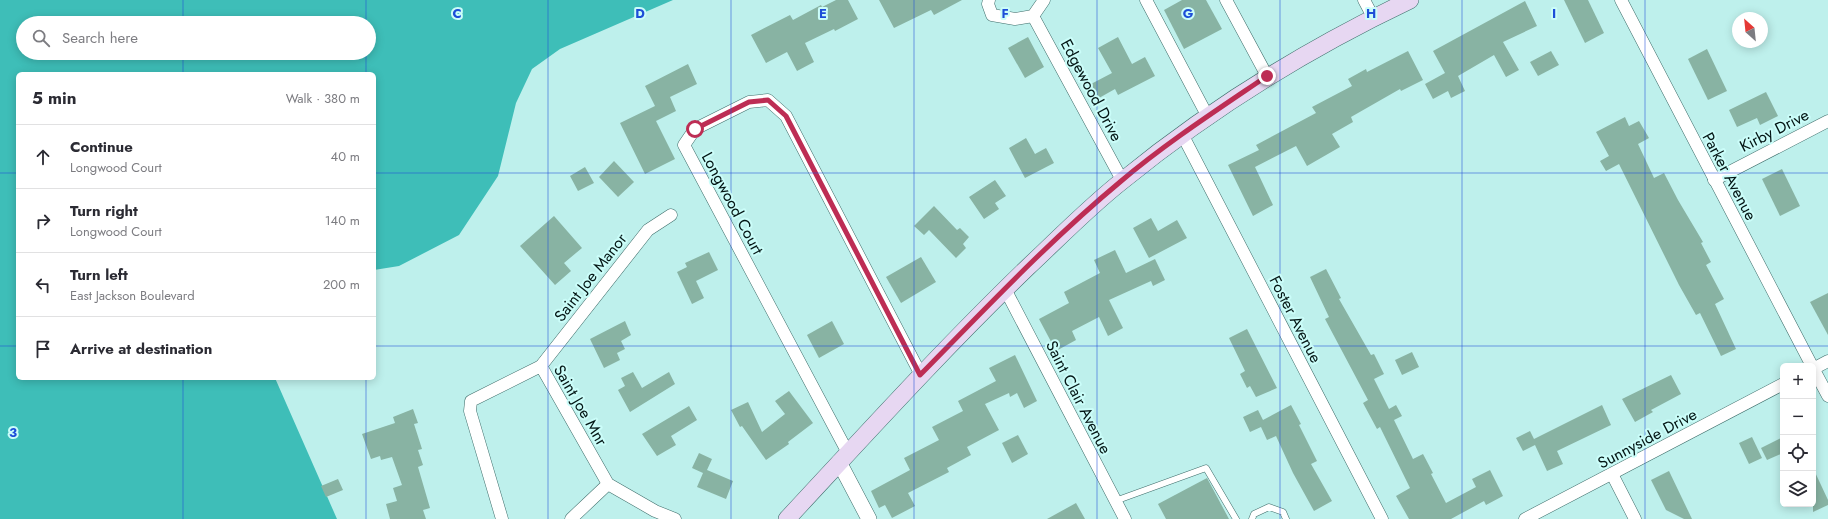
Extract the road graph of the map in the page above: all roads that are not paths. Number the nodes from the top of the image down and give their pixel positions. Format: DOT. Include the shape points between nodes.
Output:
graph roads {
  1 [pos="989,0"];
  2 [pos="1044,0"];
  3 [pos="1146,0"];
  4 [pos="1226,0"];
  5 [pos="1364,0"];
  6 [pos="1410,0"];
  7 [pos="1621,0"];
  8 [pos="1034,16"];
  9 [pos="1373,17"];
  10 [pos="1267,76"];
  11 [pos="1208,117"];
  12 [pos="1828,121"];
  13 [pos="1182,134"];
  14 [pos="1122,180"];
  15 [pos="1714,180"];
  16 [pos="670,215"];
  17 [pos="1005,289"];
  18 [pos="1828,361"];
  19 [pos="1810,363"];
  20 [pos="541,366"];
  21 [pos="1816,367"];
  22 [pos="1816,374"];
  23 [pos="920,375"];
  24 [pos="1780,386"];
  25 [pos="1828,396"];
  26 [pos="844,458"];
  27 [pos="1612,474"];
  28 [pos="608,484"];
  29 [pos="1115,501"];
  30 [pos="502,519"];
  31 [pos="571,519"];
  32 [pos="675,519"];
  33 [pos="787,519"];
  34 [pos="869,519"];
  35 [pos="1125,519"];
  36 [pos="1236,519"];
  37 [pos="1252,519"];
  38 [pos="1286,519"];
  39 [pos="1382,519"];
  40 [pos="1525,519"];
  41 [pos="1635,519"];
  1 -- 8 [label="street" via="992,15 1015,19"];
  2 -- 8 [label="street"];
  3 -- 11 [label="street"];
  4 -- 10 [label="street"];
  5 -- 9 [label="street"];
  6 -- 9 [label="main road"];
  7 -- 15 [label="street, Parker Avenue"];
  8 -- 14 [label="street, Edgewood Drive"];
  9 -- 10 [label="main road"];
  10 -- 11 [label="main road"];
  11 -- 13 [label="main road"];
  12 -- 15 [label="street, Kirby Drive"];
  13 -- 14 [label="main road"];
  13 -- 39 [label="street, Foster Avenue"];
  14 -- 17 [label="main road"];
  15 -- 19 [label="street, Parker Avenue"];
  16 -- 20 [label="street, Saint Joe Manor" via="648,230"];
  17 -- 23 [label="main road"];
  17 -- 29 [label="street, Saint Clair Avenue"];
  18 -- 21 [label="street"];
  20 -- 28 [label="street, Saint Joe Mnr"];
  20 -- 30 [label="street, Saint Joe Mnr" via="471,401 470,411"];
  22 -- 25 [label="street, Parker Avenue"];
  23 -- 26 [label="main road"];
  23 -- 26 [label="street, Longwood Court" via="786,116 768,100 749,102 695,129 684,144"];
  24 -- 27 [label="street, Sunnyside Drive"];
  26 -- 33 [label="main road"];
  26 -- 34 [label="street"];
  27 -- 40 [label="street, Sunnyside Drive"];
  27 -- 41 [label="street"];
  28 -- 31 [label="street"];
  28 -- 32 [label="street, Saint Joe Mnr" via="655,512"];
  29 -- 35 [label="street, Saint Clair Avenue"];
  29 -- 36 [label="lane" via="1206,468"];
  37 -- 38 [label="lane" via="1254,514 1269,507 1283,512"];
}
